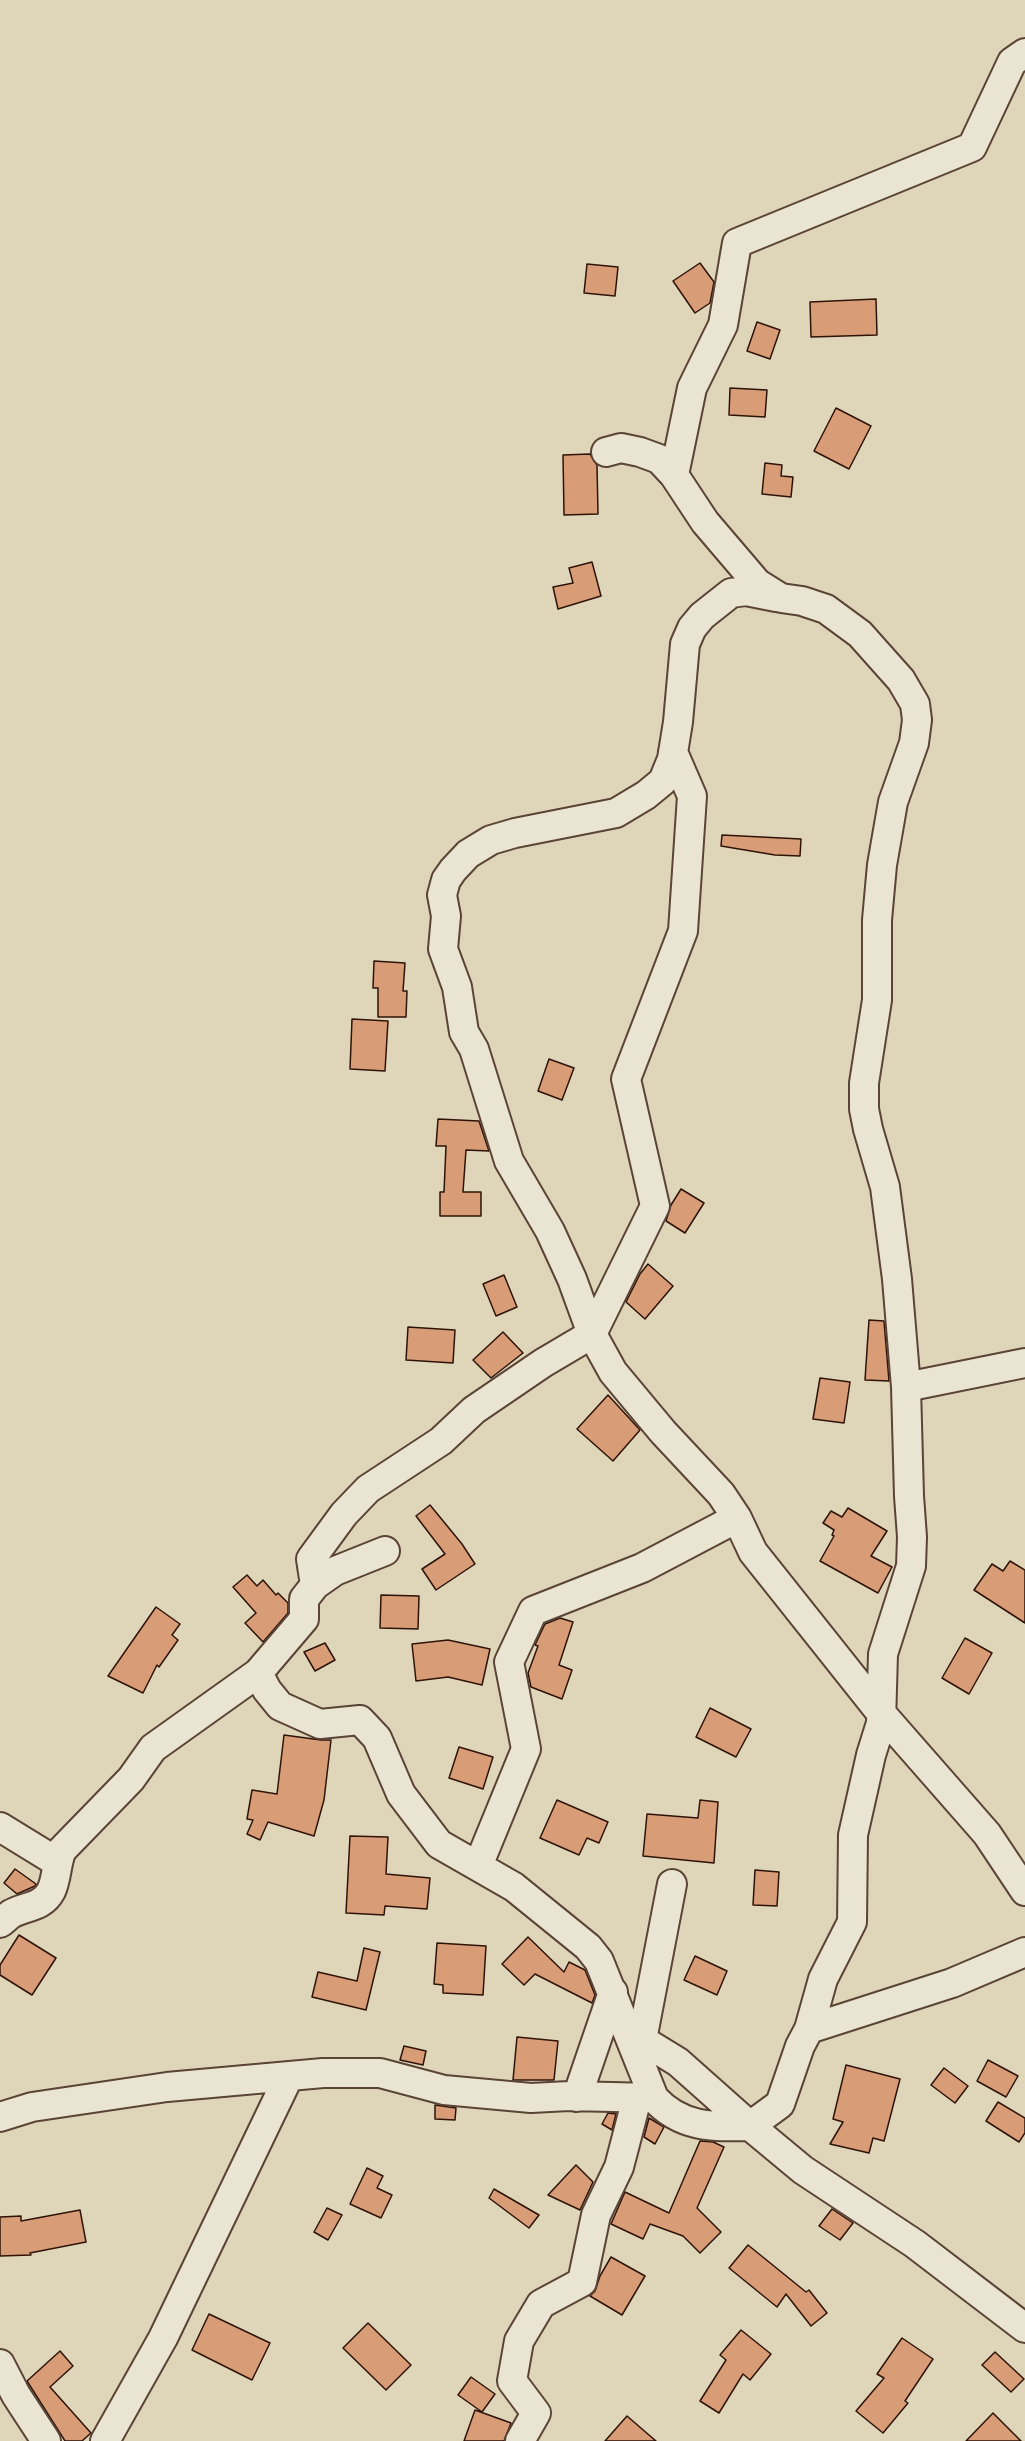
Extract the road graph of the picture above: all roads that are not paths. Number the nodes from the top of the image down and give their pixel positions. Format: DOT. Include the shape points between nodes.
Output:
graph roads {
  1 [pos="1025,53"];
  2 [pos="606,452"];
  3 [pos="675,475"];
  4 [pos="781,598"];
  5 [pos="673,752"];
  6 [pos="592,1334"];
  7 [pos="1025,1363"];
  8 [pos="906,1387"];
  9 [pos="737,1518"];
  10 [pos="385,1551"];
  11 [pos="315,1585"];
  12 [pos="258,1673"];
  13 [pos="882,1713"];
  14 [pos="0,1827"];
  15 [pos="57,1862"];
  16 [pos="478,1866"];
  17 [pos="672,1884"];
  18 [pos="1025,1890"];
  19 [pos="0,1923"];
  20 [pos="1025,1952"];
  21 [pos="613,1992"];
  22 [pos="809,2030"];
  23 [pos="635,2036"];
  24 [pos="289,2076"];
  25 [pos="577,2097"];
  26 [pos="646,2098"];
  27 [pos="0,2117"];
  28 [pos="750,2126"];
  29 [pos="1025,2328"];
  30 [pos="0,2364"];
  31 [pos="46,2441"];
  32 [pos="105,2441"];
  33 [pos="520,2441"];
  1 -- 3 [label="street" via="1012,62 972,147 737,243 723,325 692,388"];
  2 -- 3 [label="street" via="621,448 640,452 659,459"];
  3 -- 4 [label="street" via="705,522 742,568"];
  4 -- 5 [label="street" via="746,591 731,593 692,628 685,644"];
  4 -- 8 [label="street" via="802,601 838,615 901,680 915,704 914,743 893,802 882,865 877,1000 864,1083 868,1129 885,1187"];
  5 -- 6 [label="street" via="692,796 683,931 626,1079 654,1206"];
  5 -- 6 [label="street" via="663,781 627,807 616,813 490,840 453,870 442,895 446,916 443,949 457,987 464,1032 474,1049 509,1161 549,1231"];
  6 -- 9 [label="street" via="627,1389 721,1494"];
  6 -- 11 [label="street" via="474,1410 441,1441 368,1489 311,1559"];
  7 -- 8 [label="street"];
  8 -- 13 [label="street" via="911,1566 884,1654"];
  9 -- 13 [label="street" via="753,1551"];
  9 -- 16 [label="street" via="642,1568 533,1611 510,1662 526,1749"];
  10 -- 11 [label="street" via="335,1571"];
  11 -- 12 [label="street" via="304,1599 304,1619"];
  12 -- 15 [label="street" via="153,1748 131,1779 62,1850"];
  12 -- 16 [label="street" via="280,1706 320,1724 360,1719 377,1738 401,1794 440,1844"];
  13 -- 18 [label="street" via="987,1834"];
  13 -- 22 [label="street" via="853,1835 852,1922 823,1979"];
  14 -- 15 [label="street"];
  15 -- 19 [label="street" via="51,1891 41,1903 13,1913"];
  16 -- 21 [label="street" via="514,1887 588,1947"];
  17 -- 23 [label="street"];
  20 -- 22 [label="street" via="952,1983"];
  21 -- 23 [label="street"];
  21 -- 25 [label="street"];
  22 -- 28 [label="street" via="780,2104"];
  23 -- 26 [label="street"];
  23 -- 28 [label="street" via="678,2062"];
  24 -- 25 [label="street" via="380,2073 444,2091 531,2098"];
  24 -- 27 [label="street" via="167,2087 32,2107"];
  24 -- 32 [label="street" via="163,2338"];
  25 -- 26 [label="street"];
  26 -- 28 [label="street" via="665,2111 711,2127"];
  26 -- 33 [label="street" via="596,2215 582,2282 541,2304 519,2341 513,2380 536,2413"];
  28 -- 29 [label="street" via="803,2170 915,2244"];
  30 -- 31 [label="street"];
}
